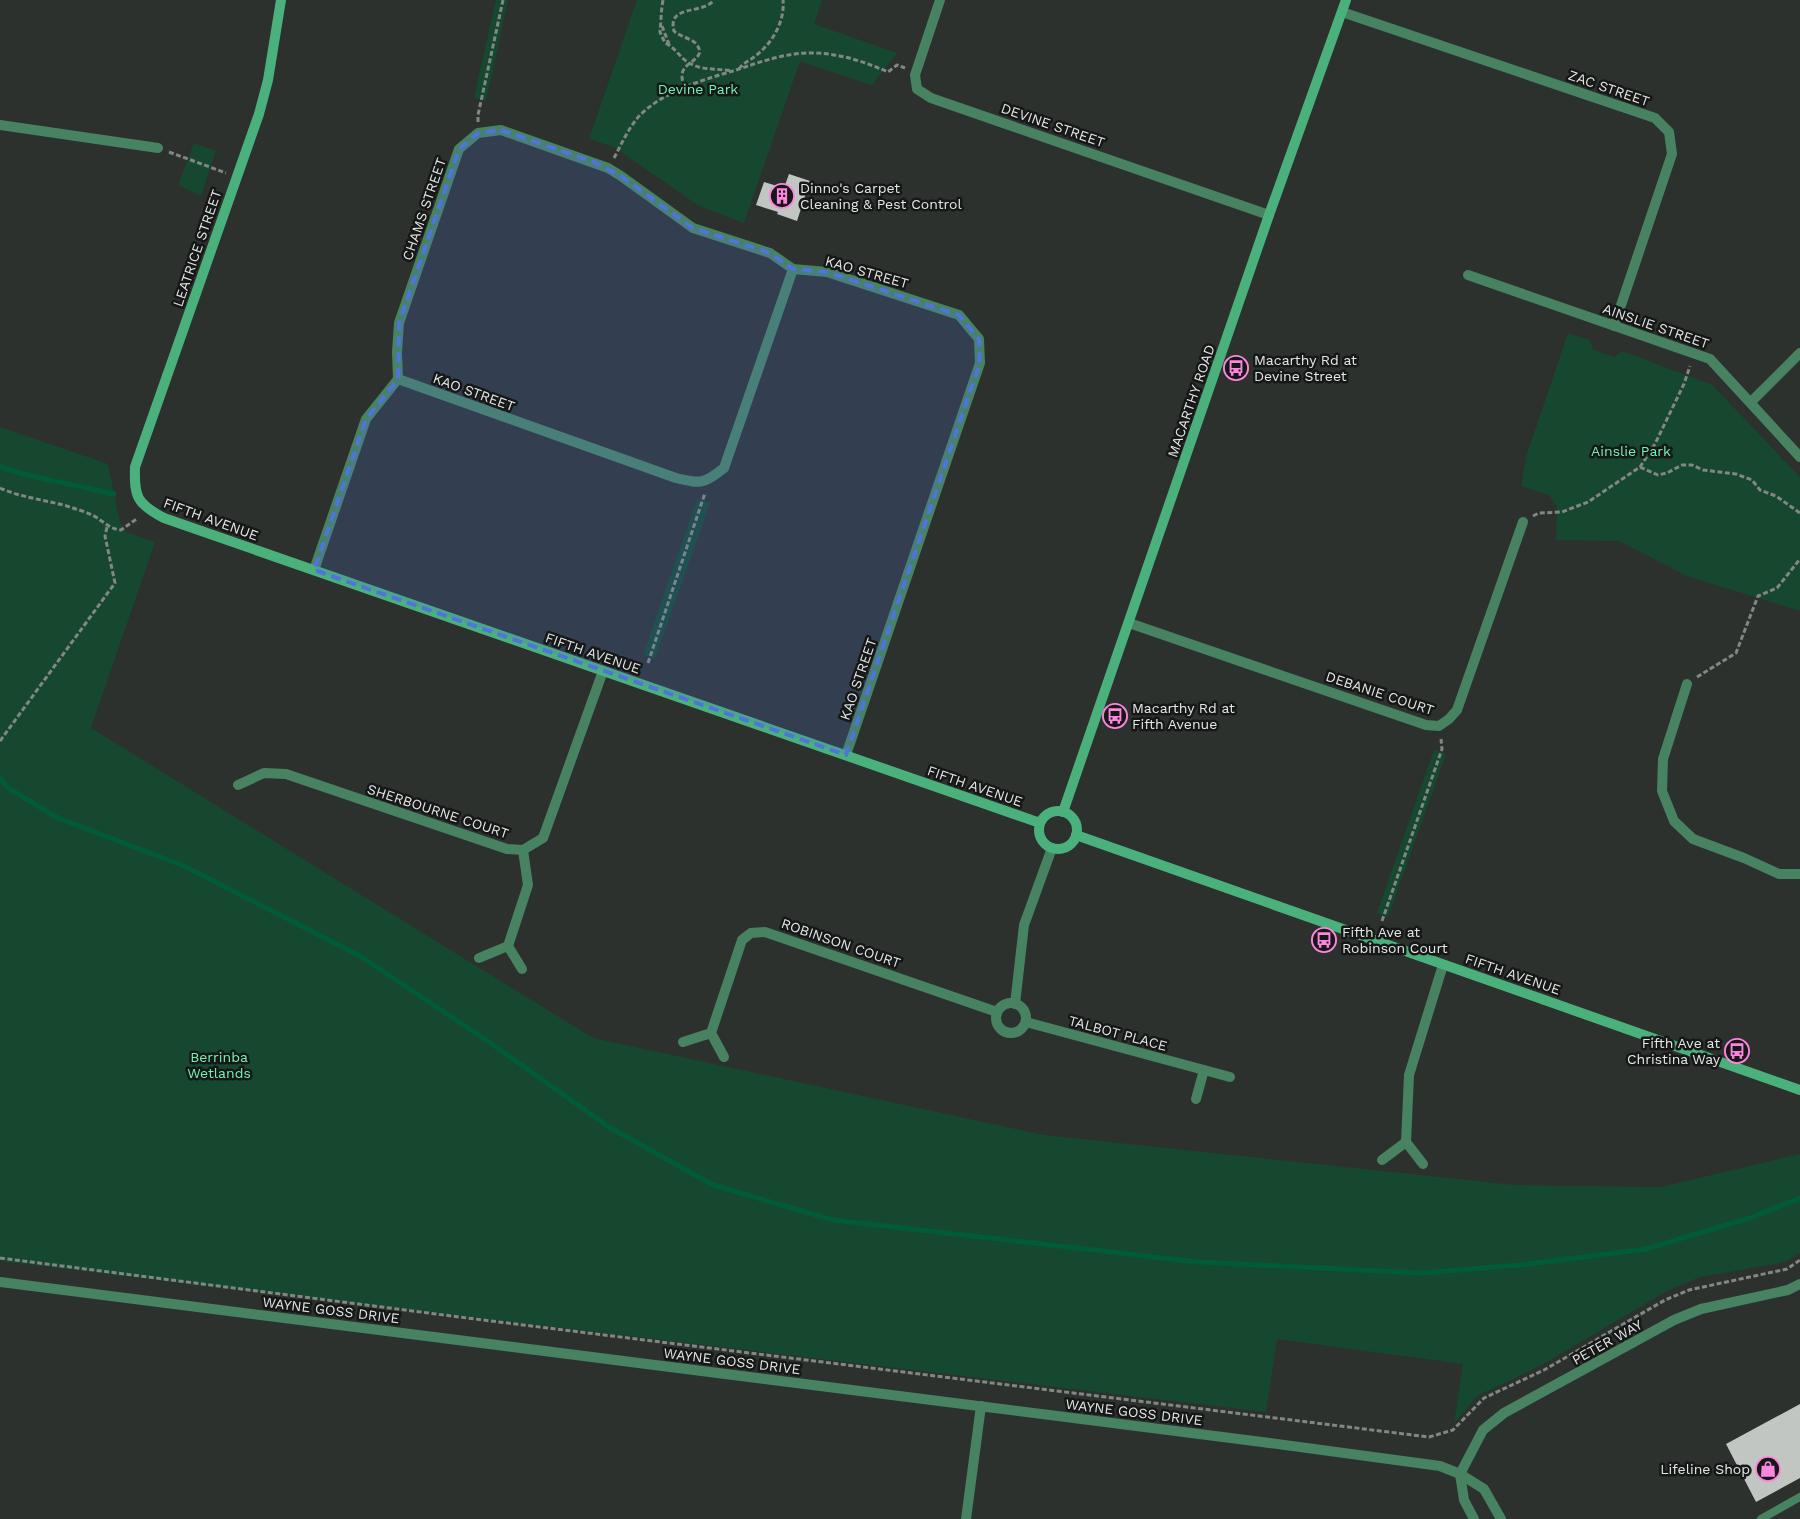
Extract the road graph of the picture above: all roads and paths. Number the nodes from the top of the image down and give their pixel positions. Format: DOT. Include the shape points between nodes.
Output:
graph roads {
  1 [pos="281,0"];
  2 [pos="503,0"];
  3 [pos="663,0"];
  4 [pos="714,0"];
  5 [pos="783,0"];
  6 [pos="940,0"];
  7 [pos="1346,0"];
  8 [pos="1342,12"];
  9 [pos="689,63"];
  10 [pos="739,69"];
  11 [pos="732,71"];
  12 [pos="916,72"];
  13 [pos="684,88"];
  14 [pos="0,125"];
  15 [pos="478,134"];
  16 [pos="158,148"];
  17 [pos="608,168"];
  18 [pos="236,177"];
  19 [pos="1269,214"];
  20 [pos="793,269"];
  21 [pos="1468,275"];
  22 [pos="1614,326"];
  23 [pos="1694,353"];
  24 [pos="1800,353"];
  25 [pos="398,379"];
  26 [pos="1751,402"];
  27 [pos="1800,457"];
  28 [pos="1640,467"];
  29 [pos="709,480"];
  30 [pos="0,488"];
  31 [pos="140,502"];
  32 [pos="149,510"];
  33 [pos="1800,513"];
  34 [pos="1523,522"];
  35 [pos="108,527"];
  36 [pos="1800,559"];
  37 [pos="314,570"];
  38 [pos="1129,623"];
  39 [pos="648,663"];
  40 [pos="603,671"];
  41 [pos="1687,684"];
  42 [pos="1439,726"];
  43 [pos="0,741"];
  44 [pos="846,755"];
  45 [pos="238,785"];
  46 [pos="1063,812"];
  47 [pos="1040,823"];
  48 [pos="1076,835"];
  49 [pos="1052,848"];
  50 [pos="523,850"];
  51 [pos="1800,874"];
  52 [pos="1382,920"];
  53 [pos="508,946"];
  54 [pos="479,958"];
  55 [pos="1444,964"];
  56 [pos="522,969"];
  57 [pos="1015,1004"];
  58 [pos="997,1012"];
  59 [pos="1026,1022"];
  60 [pos="711,1034"];
  61 [pos="683,1042"];
  62 [pos="724,1057"];
  63 [pos="1204,1070"];
  64 [pos="1230,1077"];
  65 [pos="1800,1090"];
  66 [pos="1196,1099"];
  67 [pos="1406,1142"];
  68 [pos="1382,1160"];
  69 [pos="1423,1164"];
  70 [pos="0,1258"];
  71 [pos="0,1282"];
  72 [pos="1800,1284"];
  73 [pos="981,1406"];
  74 [pos="1453,1430"];
  75 [pos="1460,1474"];
  76 [pos="1800,1497"];
  77 [pos="1764,1518"];
  78 [pos="966,1519"];
  79 [pos="1474,1519"];
  80 [pos="1501,1519"];
  1 -- 18 [label="street, LEATRICE STREET" via="268,80"];
  2 -- 15 [label="path" via="478,115"];
  3 -- 9 [label="path" via="662,40"];
  4 -- 9 [label="path" via="706,6 676,14 673,19 674,31 699,46 698,58"];
  5 -- 10 [label="path" via="782,20 770,40"];
  6 -- 12 [label="street"];
  7 -- 8 [label="street, MACARTHY ROAD"];
  8 -- 19 [label="street, MACARTHY ROAD"];
  8 -- 22 [label="street, ZAC STREET" via="1655,118 1669,132 1672,154"];
  9 -- 11 [label="path" via="705,69"];
  9 -- 13 [label="path" via="683,69"];
  10 -- 11 [label="path"];
  10 -- 12 [label="path" via="779,55 808,53 850,58 888,72 897,65"];
  11 -- 13 [label="path"];
  12 -- 19 [label="street, DEVINE STREET" via="917,89 932,98"];
  13 -- 17 [label="path" via="663,98 640,116"];
  14 -- 16 [label="street"];
  15 -- 17 [label="street" via="501,130"];
  15 -- 25 [label="street, CHAMS STREET" via="459,149 399,323"];
  16 -- 18 [label="path"];
  17 -- 20 [label="street" via="693,228 770,253"];
  18 -- 31 [label="street, LEATRICE STREET" via="135,467 134,485"];
  19 -- 38 [label="street, MACARTHY ROAD"];
  20 -- 29 [label="street" via="724,468"];
  20 -- 44 [label="street, KAO STREET" via="827,272 960,315 979,339 980,363"];
  21 -- 22 [label="street, AINSLIE STREET"];
  22 -- 23 [label="street, AINSLIE STREET"];
  23 -- 26 [label="street, AINSLIE STREET" via="1710,359"];
  23 -- 28 [label="path" via="1684,384"];
  24 -- 26 [label="street"];
  25 -- 29 [label="street, KAO STREET" via="676,478 694,482"];
  25 -- 37 [label="street" via="366,418"];
  26 -- 27 [label="street, AINSLIE STREET"];
  28 -- 33 [label="path" via="1658,475 1667,474 1682,465 1736,474 1752,480 1760,490 1776,496"];
  28 -- 34 [label="path" via="1588,502 1562,512 1539,513"];
  29 -- 39 [label="path"];
  30 -- 35 [label="path" via="76,509 101,520"];
  31 -- 32 [label="street, FIFTH AVENUE"];
  32 -- 35 [label="path" via="121,530"];
  32 -- 37 [label="street, FIFTH AVENUE"];
  34 -- 42 [label="street, DEBANIE COURT" via="1457,710"];
  35 -- 43 [label="path" via="106,536 115,583"];
  36 -- 41 [label="path" via="1777,588 1758,596 1736,653"];
  37 -- 40 [label="street, FIFTH AVENUE"];
  38 -- 42 [label="street, DEBANIE COURT" via="1426,725"];
  38 -- 46 [label="street, MACARTHY ROAD"];
  40 -- 44 [label="street, FIFTH AVENUE"];
  40 -- 50 [label="street, SHERBOURNE COURT" via="544,838"];
  41 -- 51 [label="street" via="1663,759 1662,791 1674,821 1693,839 1779,874"];
  42 -- 52 [label="path" via="1442,749"];
  44 -- 47 [label="street, FIFTH AVENUE"];
  45 -- 50 [label="street, SHERBOURNE COURT" via="264,773 286,774 508,849"];
  46 -- 47 [label="street" via="1047,814"];
  46 -- 48 [label="street" via="1072,818"];
  47 -- 49 [label="street" via="1042,840"];
  48 -- 49 [label="street" via="1064,848"];
  48 -- 55 [label="street, FIFTH AVENUE"];
  49 -- 57 [label="street" via="1024,925"];
  50 -- 53 [label="street" via="528,886"];
  53 -- 54 [label="street"];
  53 -- 56 [label="street"];
  55 -- 65 [label="street, FIFTH AVENUE"];
  55 -- 67 [label="street" via="1409,1075"];
  57 -- 58 [label="street" via="1004,1004"];
  57 -- 59 [label="street" via="1025,1013"];
  58 -- 59 [label="street" via="996,1024 1006,1033 1018,1032"];
  58 -- 60 [label="street, ROBINSON COURT" via="765,932 751,933 742,940"];
  59 -- 63 [label="street, TALBOT PLACE"];
  60 -- 61 [label="street"];
  60 -- 62 [label="street"];
  63 -- 64 [label="street, TALBOT PLACE"];
  63 -- 66 [label="street"];
  67 -- 68 [label="street"];
  67 -- 69 [label="street"];
  70 -- 74 [label="path" via="1419,1436 1429,1437"];
  71 -- 73 [label="street, WAYNE GOSS DRIVE"];
  72 -- 75 [label="street, PETER WAY" via="1788,1290 1701,1309 1674,1320 1504,1413 1483,1430"];
  73 -- 75 [label="street, WAYNE GOSS DRIVE" via="1440,1466"];
  73 -- 78 [label="street"];
  75 -- 79 [label="street" via="1464,1500"];
  75 -- 80 [label="street, WAYNE GOSS DRIVE" via="1484,1489"];
  76 -- 77 [label="lane"];
}
